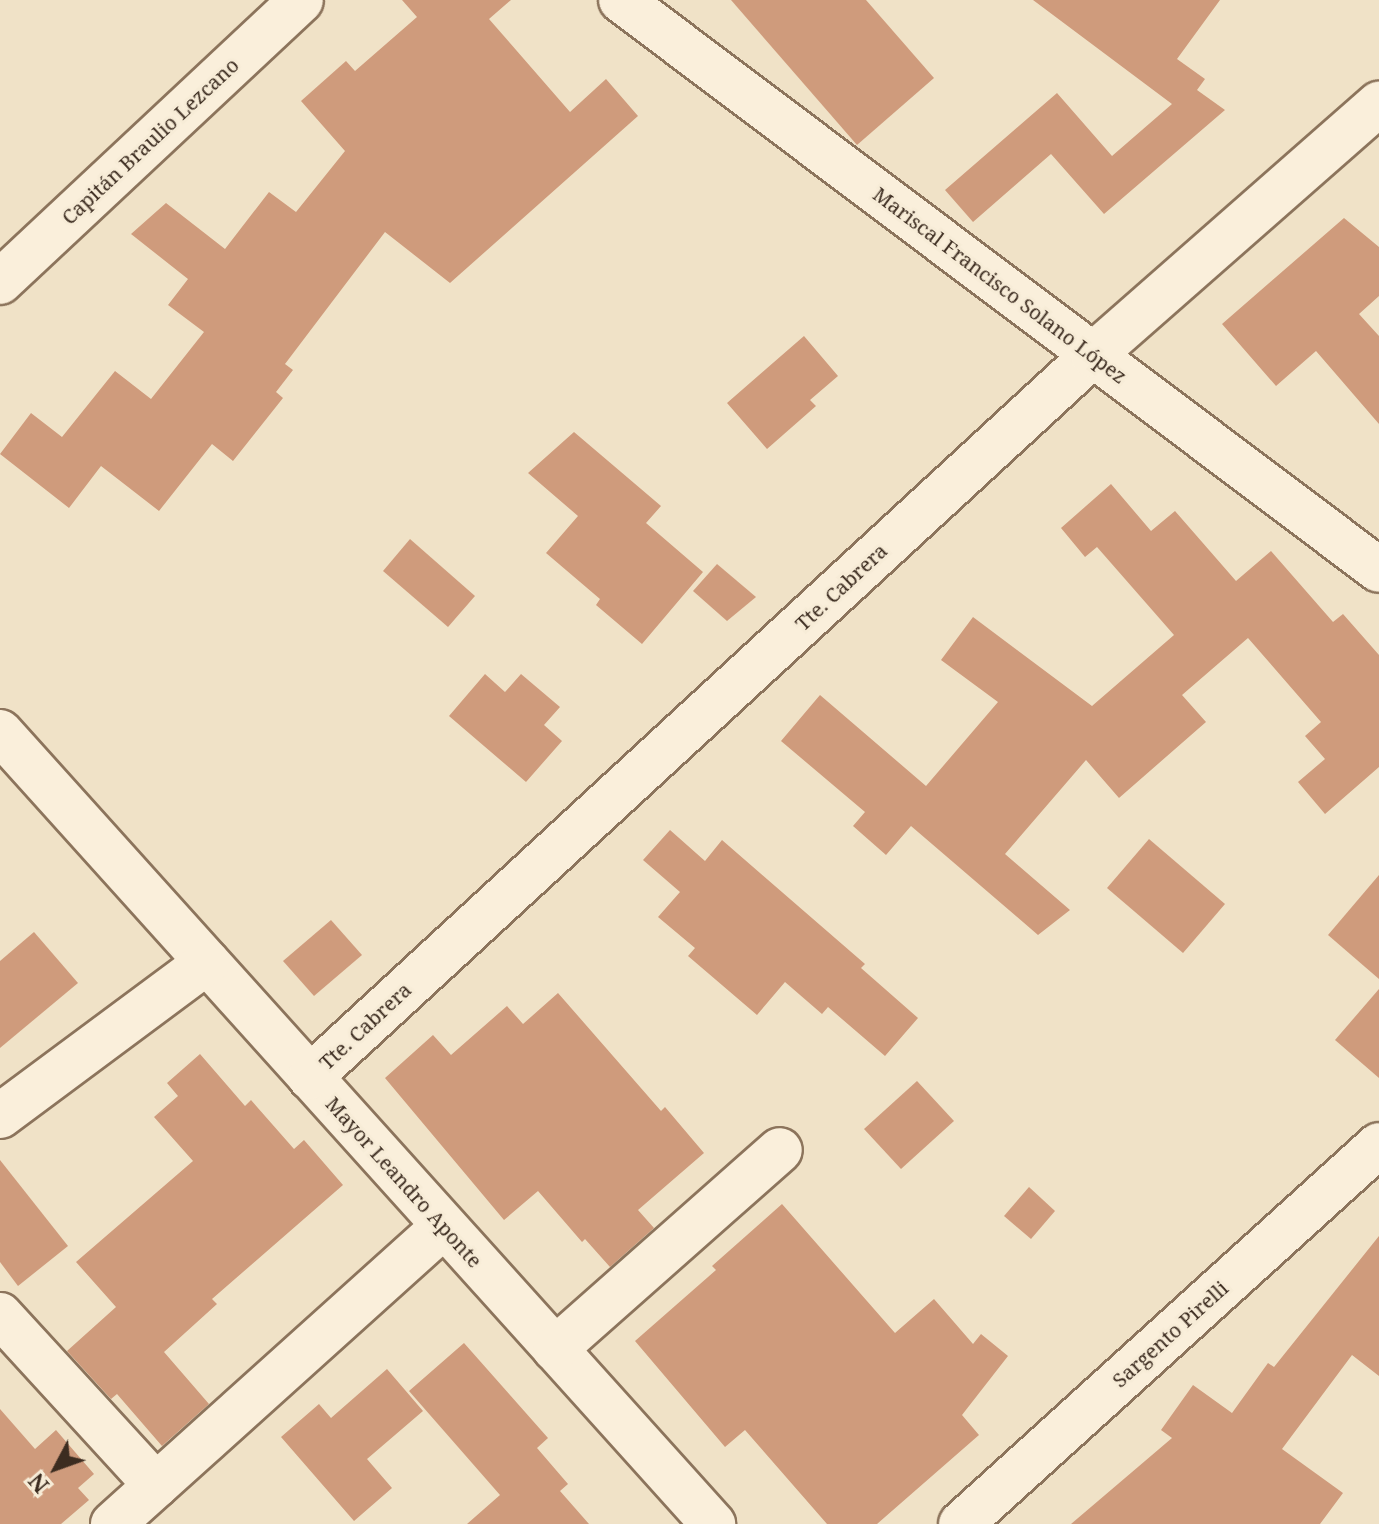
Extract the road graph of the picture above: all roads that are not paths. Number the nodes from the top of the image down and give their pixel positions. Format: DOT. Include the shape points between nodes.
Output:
graph roads {
  1 [pos="301,0"];
  2 [pos="621,0"];
  3 [pos="1379,104"];
  4 [pos="0,282"];
  5 [pos="1093,355"];
  6 [pos="1379,570"];
  7 [pos="0,732"];
  8 [pos="207,962"];
  9 [pos="310,1077"];
  10 [pos="0,1116"];
  11 [pos="1379,1145"];
  12 [pos="780,1150"];
  13 [pos="444,1226"];
  14 [pos="0,1315"];
  15 [pos="555,1349"];
  16 [pos="156,1485"];
  17 [pos="113,1524"];
  18 [pos="713,1524"];
  19 [pos="961,1524"];
  1 -- 4 [label="street, Capitán Braulio Lezcano"];
  2 -- 5 [label="street, Mariscal Francisco Solano López"];
  3 -- 5 [label="street, Tte. Cabrera"];
  5 -- 6 [label="street, Mariscal Francisco Solano López"];
  5 -- 9 [label="street, Tte. Cabrera"];
  7 -- 8 [label="street, Mayor Leandro Aponte"];
  8 -- 9 [label="street, Mayor Leandro Aponte"];
  8 -- 10 [label="street"];
  9 -- 13 [label="street, Mayor Leandro Aponte"];
  11 -- 19 [label="street, Sargento Pirelli"];
  12 -- 15 [label="street"];
  13 -- 15 [label="street, Mayor Leandro Aponte"];
  13 -- 16 [label="street"];
  14 -- 16 [label="street"];
  15 -- 18 [label="street, Mayor Leandro Aponte"];
  16 -- 17 [label="street"];
}
